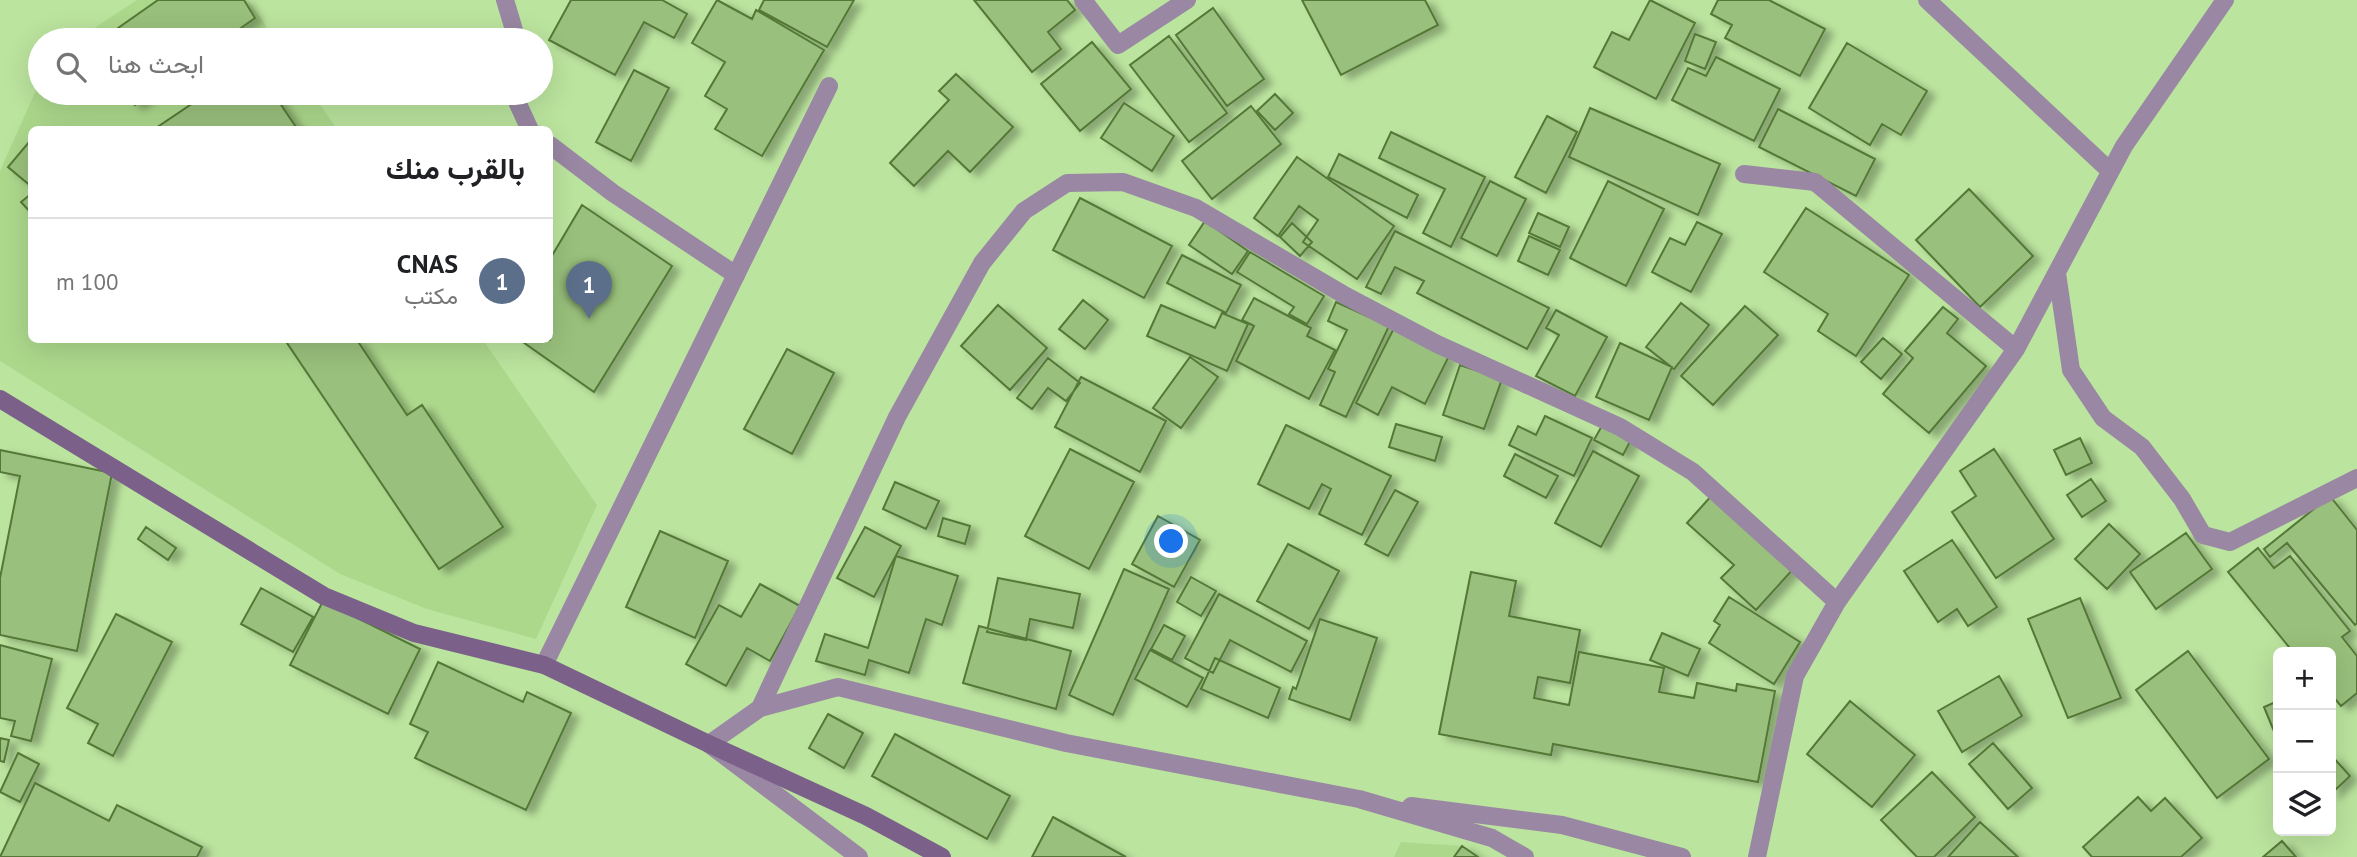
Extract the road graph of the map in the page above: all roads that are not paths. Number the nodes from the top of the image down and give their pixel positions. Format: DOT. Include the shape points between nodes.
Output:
graph roads {
  1 [pos="505,0"];
  2 [pos="1083,0"];
  3 [pos="1187,0"];
  4 [pos="1927,0"];
  5 [pos="2225,0"];
  6 [pos="513,28"];
  7 [pos="828,86"];
  8 [pos="519,105"];
  9 [pos="528,126"];
  10 [pos="553,147"];
  11 [pos="2110,171"];
  12 [pos="1744,174"];
  13 [pos="2057,273"];
  14 [pos="736,275"];
  15 [pos="2016,349"];
  16 [pos="0,399"];
  17 [pos="2357,478"];
  18 [pos="1837,602"];
  19 [pos="544,666"];
  20 [pos="760,708"];
  21 [pos="709,744"];
  22 [pos="1359,799"];
  23 [pos="859,857"];
  24 [pos="942,857"];
  25 [pos="1525,857"];
  26 [pos="1682,857"];
  27 [pos="1757,857"];
  1 -- 6 [label="street"];
  2 -- 3 [label="street" via="1118,45"];
  4 -- 11 [label="street"];
  5 -- 11 [label="street"];
  7 -- 14 [label="street"];
  8 -- 9 [label="street"];
  10 -- 14 [label="street" via="612,193"];
  11 -- 13 [label="street"];
  12 -- 15 [label="street" via="1815,182"];
  13 -- 15 [label="street"];
  13 -- 17 [label="street" via="2071,370 2103,418 2142,447 2203,535 2230,542"];
  14 -- 19 [label="street"];
  15 -- 18 [label="street"];
  16 -- 19 [label="street" via="324,596 414,633"];
  18 -- 20 [label="street" via="1693,472 1620,427 1437,344 1196,208 1123,182 1067,183 1024,211 982,263 897,417"];
  18 -- 27 [label="street" via="1795,676"];
  19 -- 21 [label="street"];
  20 -- 21 [label="street"];
  20 -- 22 [label="street" via="838,687 1066,743"];
  21 -- 23 [label="street"];
  21 -- 24 [label="street" via="866,816"];
  22 -- 25 [label="street" via="1492,838"];
  22 -- 26 [label="street" via="1562,825"];
}
